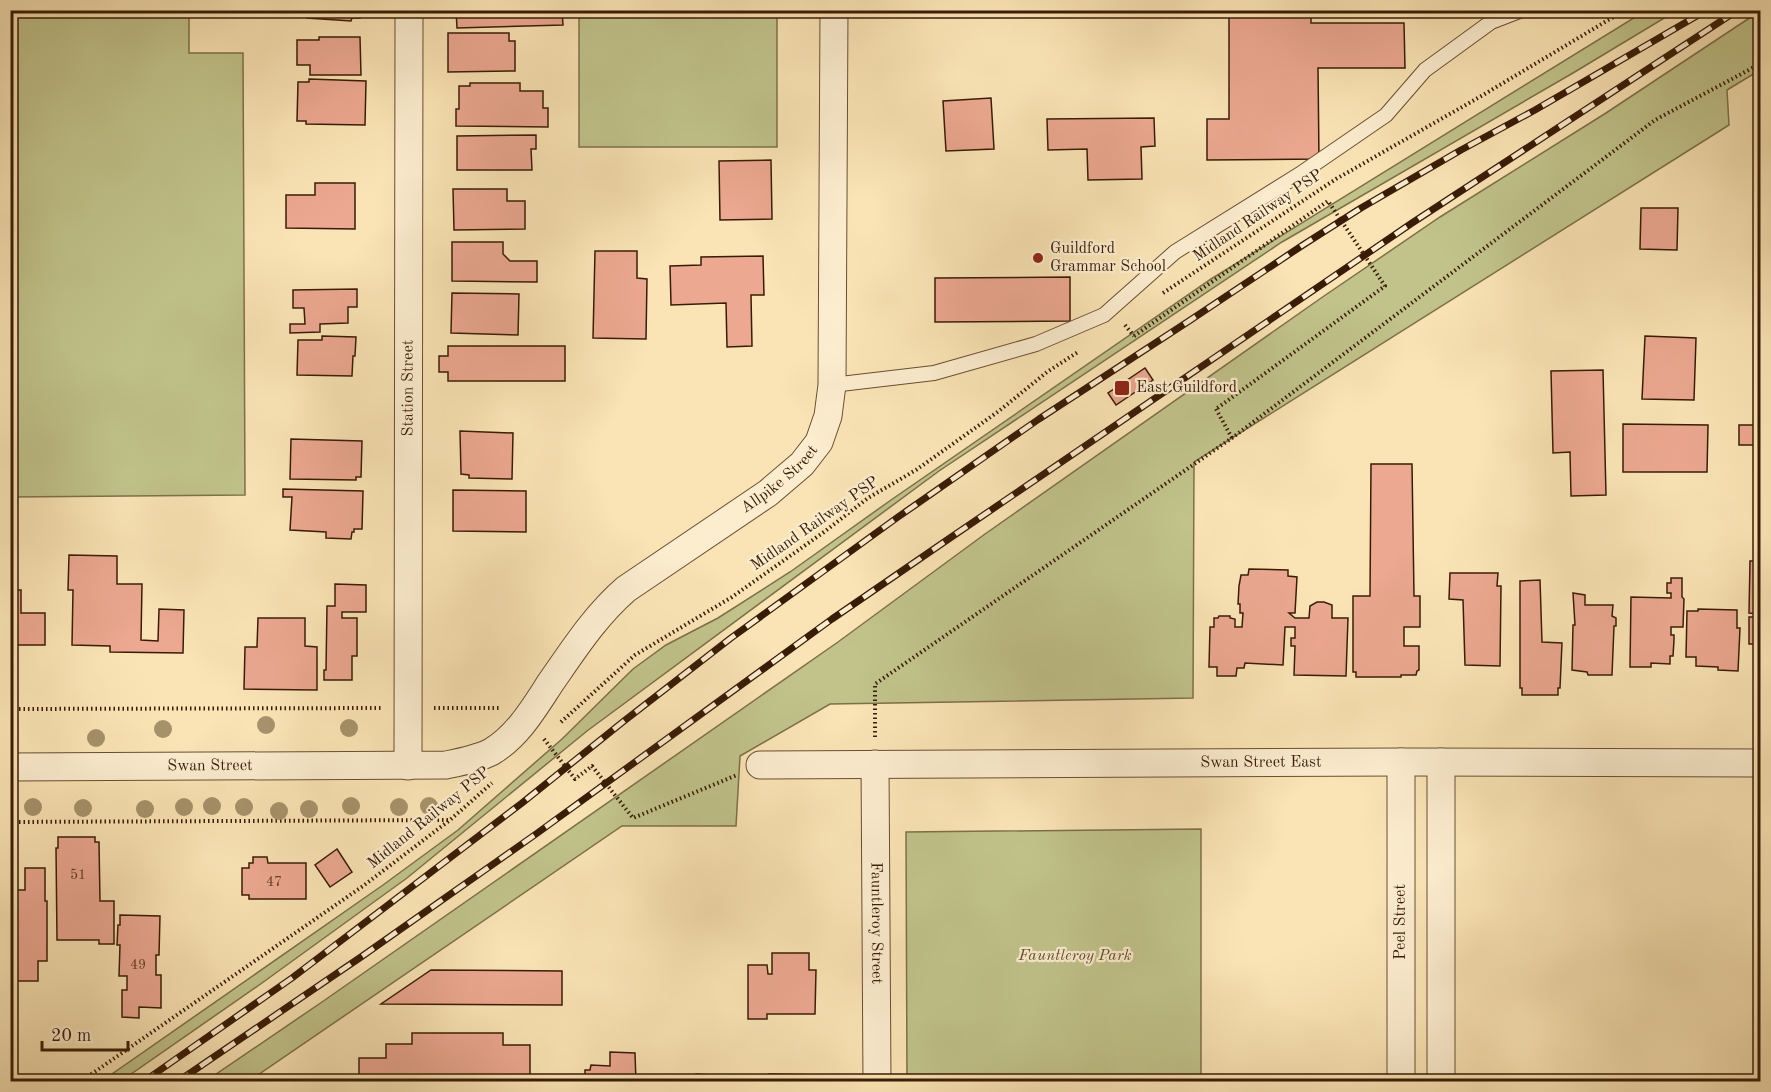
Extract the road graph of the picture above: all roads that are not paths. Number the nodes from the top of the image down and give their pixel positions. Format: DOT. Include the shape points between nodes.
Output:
graph roads {
  1 [pos="409,10"];
  2 [pos="834,10"];
  3 [pos="1522,10"];
  4 [pos="831,385"];
  5 [pos="1401,762"];
  6 [pos="1441,762"];
  7 [pos="1761,763"];
  8 [pos="875,764"];
  9 [pos="760,765"];
  10 [pos="10,766"];
  11 [pos="408,766"];
  12 [pos="877,1082"];
  13 [pos="1401,1082"];
  14 [pos="1441,1082"];
  1 -- 11 [label="street, Station Street"];
  2 -- 4 [label="street, Allpike Street"];
  3 -- 4 [label="lane" via="1491,22 1425,70 1386,115 1175,252 1104,315 1036,344 934,373"];
  4 -- 11 [label="street, Allpike Street" via="828,417 819,442 802,464 768,493 613,601 581,638 524,723 511,736 492,751 464,762"];
  5 -- 6 [label="street, Swan Street East"];
  5 -- 8 [label="street, Swan Street East"];
  5 -- 13 [label="street, Peel Street"];
  6 -- 7 [label="street, Swan Street East"];
  6 -- 14 [label="street"];
  8 -- 9 [label="street, Swan Street East"];
  8 -- 12 [label="street, Fauntleroy Street"];
  10 -- 11 [label="street, Swan Street"];
}
